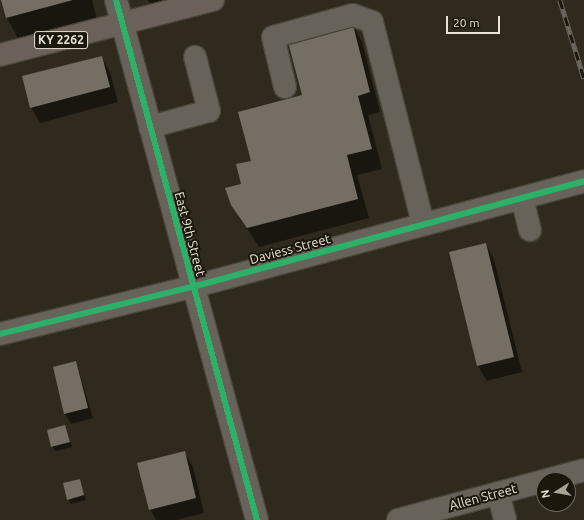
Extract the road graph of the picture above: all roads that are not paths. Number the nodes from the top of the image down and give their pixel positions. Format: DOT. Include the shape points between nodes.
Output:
graph roads {
  1 [pos="116,0"];
  2 [pos="213,0"];
  3 [pos="122,25"];
  4 [pos="0,55"];
  5 [pos="195,57"];
  6 [pos="285,87"];
  7 [pos="150,127"];
  8 [pos="584,181"];
  9 [pos="522,198"];
  10 [pos="424,224"];
  11 [pos="530,230"];
  12 [pos="192,287"];
  13 [pos="0,334"];
  14 [pos="536,483"];
  15 [pos="498,493"];
  16 [pos="257,520"];
  17 [pos="398,520"];
  18 [pos="505,520"];
  1 -- 3 [label="street, East 9th Street"];
  2 -- 3 [label="main road, KY 2262"];
  3 -- 4 [label="main road, KY 2262"];
  3 -- 7 [label="street, East 9th Street"];
  5 -- 7 [label="street" via="209,111"];
  6 -- 10 [label="street" via="273,37 353,15 372,22"];
  7 -- 12 [label="street, East 9th Street"];
  8 -- 9 [label="street, Daviess Street"];
  9 -- 10 [label="street, Daviess Street"];
  9 -- 11 [label="street"];
  10 -- 12 [label="street, Daviess Street"];
  12 -- 13 [label="street, Daviess Street"];
  12 -- 16 [label="street, East 9th Street"];
  14 -- 15 [label="street, Allen Street"];
  15 -- 17 [label="street, Allen Street"];
  15 -- 18 [label="street"];
}
